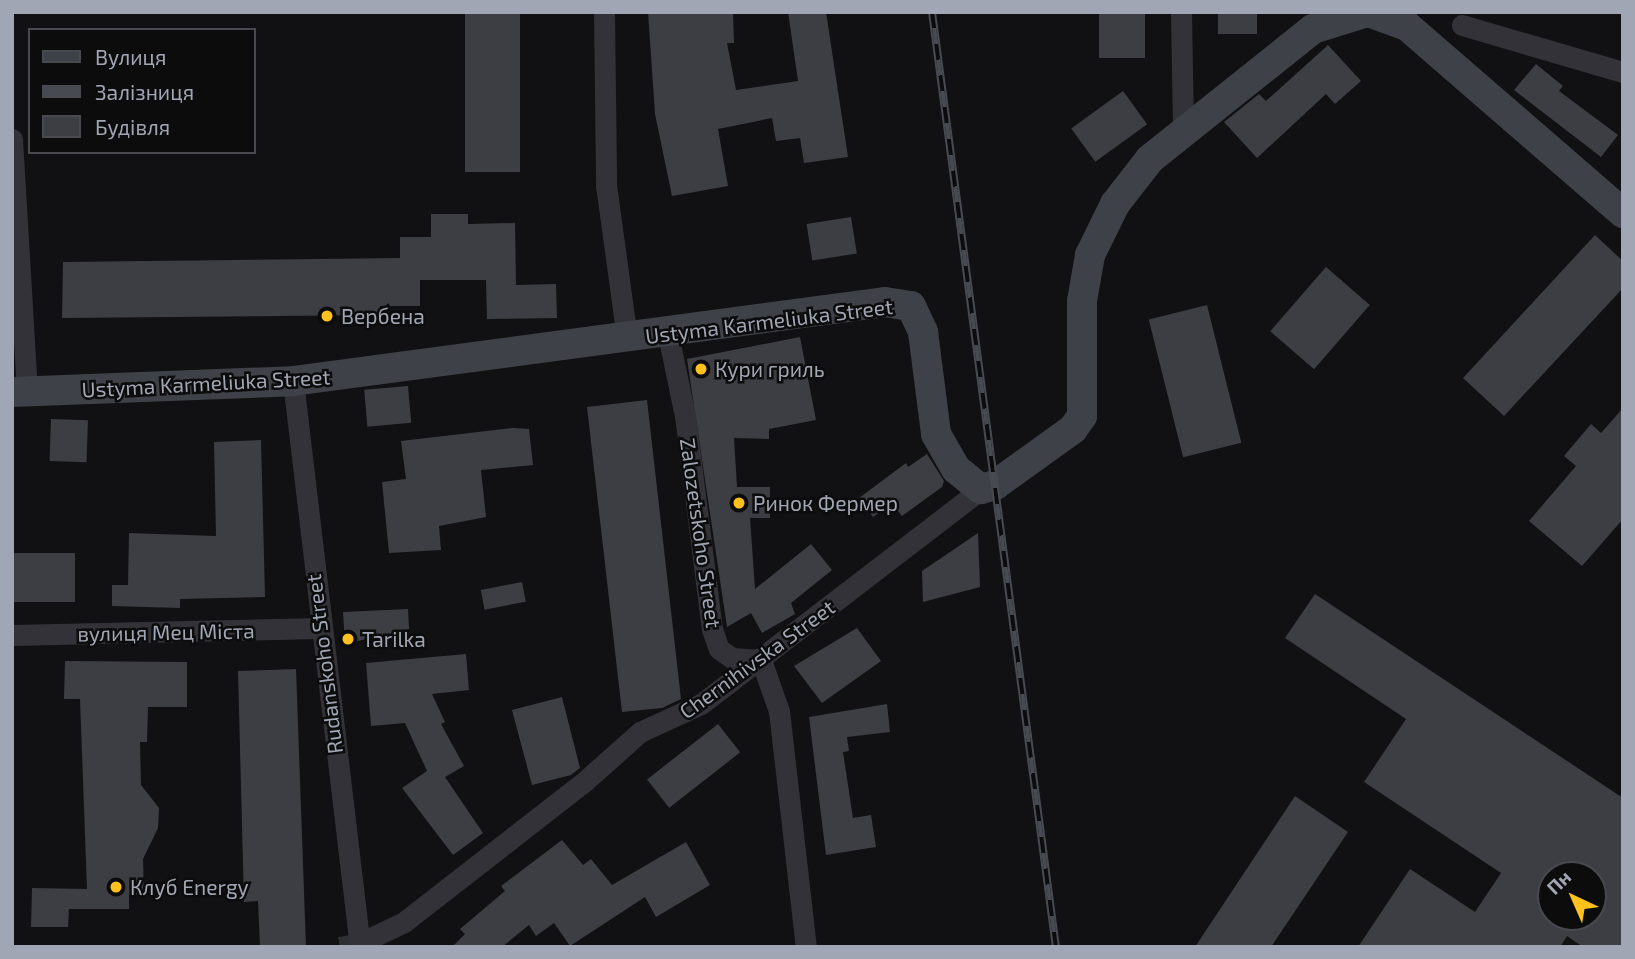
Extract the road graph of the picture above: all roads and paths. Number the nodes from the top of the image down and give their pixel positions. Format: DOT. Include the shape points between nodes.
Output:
graph roads {
  1 [pos="604,12"];
  2 [pos="1181,12"];
  3 [pos="1367,12"];
  4 [pos="1315,21"];
  5 [pos="1462,25"];
  6 [pos="1623,72"];
  7 [pos="1183,130"];
  8 [pos="12,139"];
  9 [pos="1623,213"];
  10 [pos="668,334"];
  11 [pos="627,340"];
  12 [pos="293,381"];
  13 [pos="19,392"];
  14 [pos="981,489"];
  15 [pos="320,628"];
  16 [pos="12,635"];
  17 [pos="761,660"];
  18 [pos="360,945"];
  19 [pos="806,947"];
  1 -- 11 [label="street" via="606,185"];
  2 -- 7 [label="street"];
  3 -- 4 [label="street"];
  3 -- 9 [label="street" via="1407,26"];
  4 -- 7 [label="street"];
  5 -- 6 [label="street"];
  7 -- 14 [label="street" via="1150,159 1115,204 1090,255 1082,301 1082,416 1054,443 995,485"];
  8 -- 13 [label="street"];
  10 -- 11 [label="street, Ustyma Karmeliuka Street"];
  10 -- 14 [label="street, Ustyma Karmeliuka Street" via="885,302 911,306 923,332 936,434 956,469"];
  10 -- 17 [label="street, Zalozetskoho Street" via="685,416 712,629 719,649 732,658"];
  11 -- 12 [label="street, Ustyma Karmeliuka Street"];
  12 -- 13 [label="street, Ustyma Karmeliuka Street"];
  12 -- 15 [label="street, Rudanskoho Street"];
  14 -- 17 [label="street, Chernihivska Street"];
  15 -- 16 [label="street, вулиця Мец Міста"];
  15 -- 18 [label="street, Rudanskoho Street"];
  17 -- 18 [label="street, Chernihivska Street" via="679,718 640,732 585,781 404,922"];
  17 -- 19 [label="street" via="779,711"];
}
